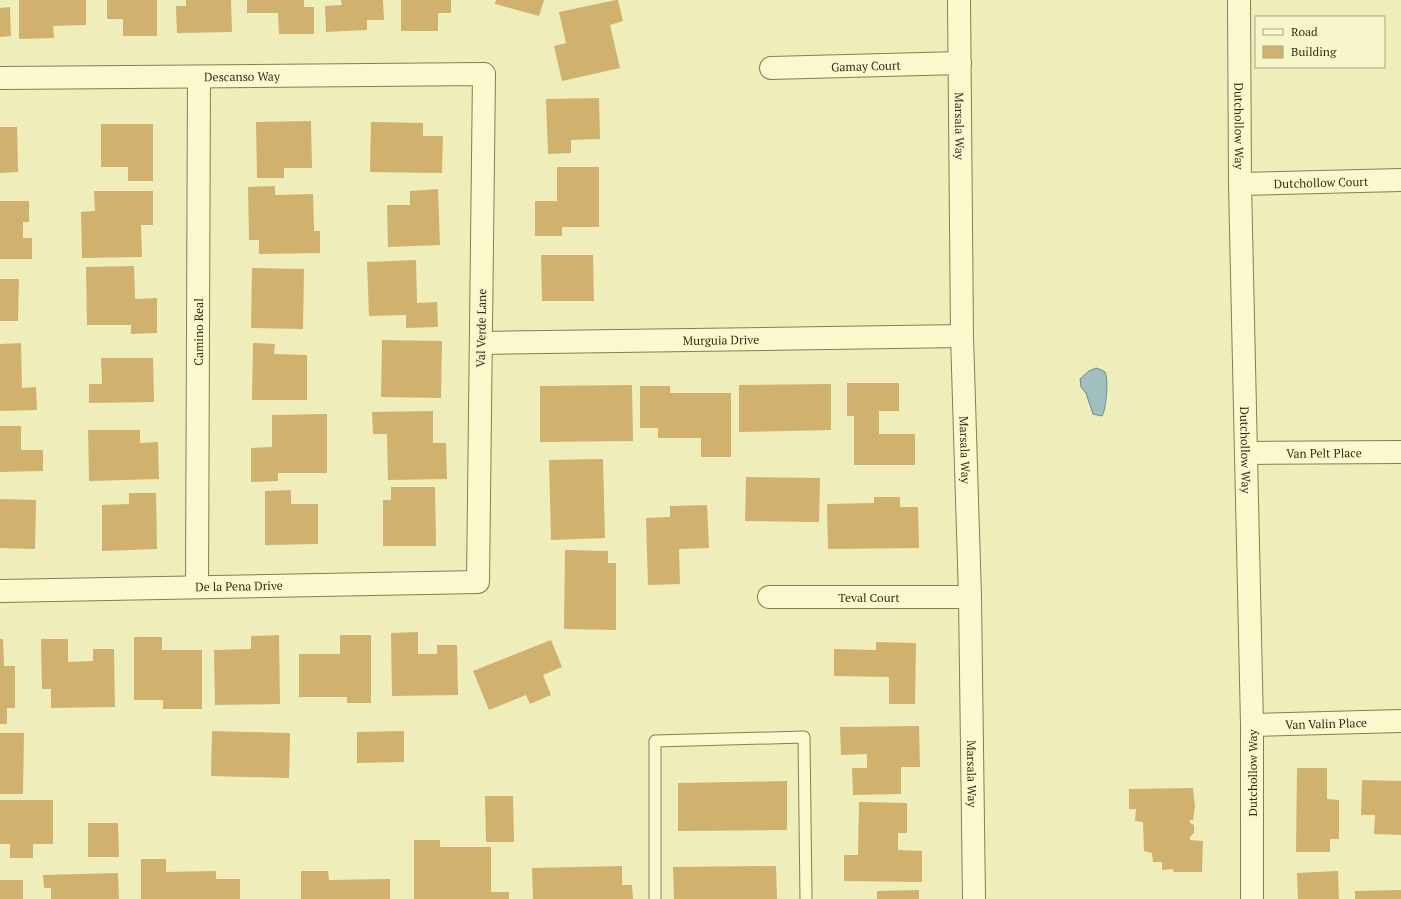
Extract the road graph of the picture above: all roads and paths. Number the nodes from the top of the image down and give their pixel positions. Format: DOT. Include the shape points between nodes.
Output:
graph roads {
  1 [pos="959,0"];
  2 [pos="1239,0"];
  3 [pos="960,63"];
  4 [pos="771,68"];
  5 [pos="484,74"];
  6 [pos="199,76"];
  7 [pos="0,78"];
  8 [pos="1401,180"];
  9 [pos="1240,184"];
  10 [pos="962,336"];
  11 [pos="480,344"];
  12 [pos="1401,452"];
  13 [pos="1247,453"];
  14 [pos="478,582"];
  15 [pos="197,587"];
  16 [pos="0,591"];
  17 [pos="769,597"];
  18 [pos="970,597"];
  19 [pos="1401,722"];
  20 [pos="1252,725"];
  21 [pos="655,899"];
  22 [pos="806,899"];
  23 [pos="974,899"];
  24 [pos="1252,899"];
  1 -- 3 [label="street, Marsala Way"];
  2 -- 9 [label="street, Dutchollow Way"];
  3 -- 4 [label="street, Gamay Court"];
  3 -- 10 [label="street, Marsala Way"];
  5 -- 6 [label="street, Descanso Way"];
  5 -- 11 [label="street, Val Verde Lane"];
  6 -- 7 [label="street, Descanso Way"];
  6 -- 15 [label="street, Camino Real"];
  8 -- 9 [label="street, Dutchollow Court"];
  9 -- 13 [label="street, Dutchollow Way"];
  10 -- 11 [label="street, Murguia Drive"];
  10 -- 18 [label="street, Marsala Way"];
  11 -- 14 [label="street, Val Verde Lane"];
  12 -- 13 [label="street, Van Pelt Place"];
  13 -- 20 [label="street, Dutchollow Way"];
  14 -- 15 [label="street, De la Pena Drive"];
  15 -- 16 [label="street, De la Pena Drive"];
  17 -- 18 [label="street, Teval Court"];
  18 -- 23 [label="street, Marsala Way"];
  19 -- 20 [label="street, Van Valin Place"];
  20 -- 24 [label="street, Dutchollow Way"];
  21 -- 22 [label="lane" via="655,741 804,737"];
}
